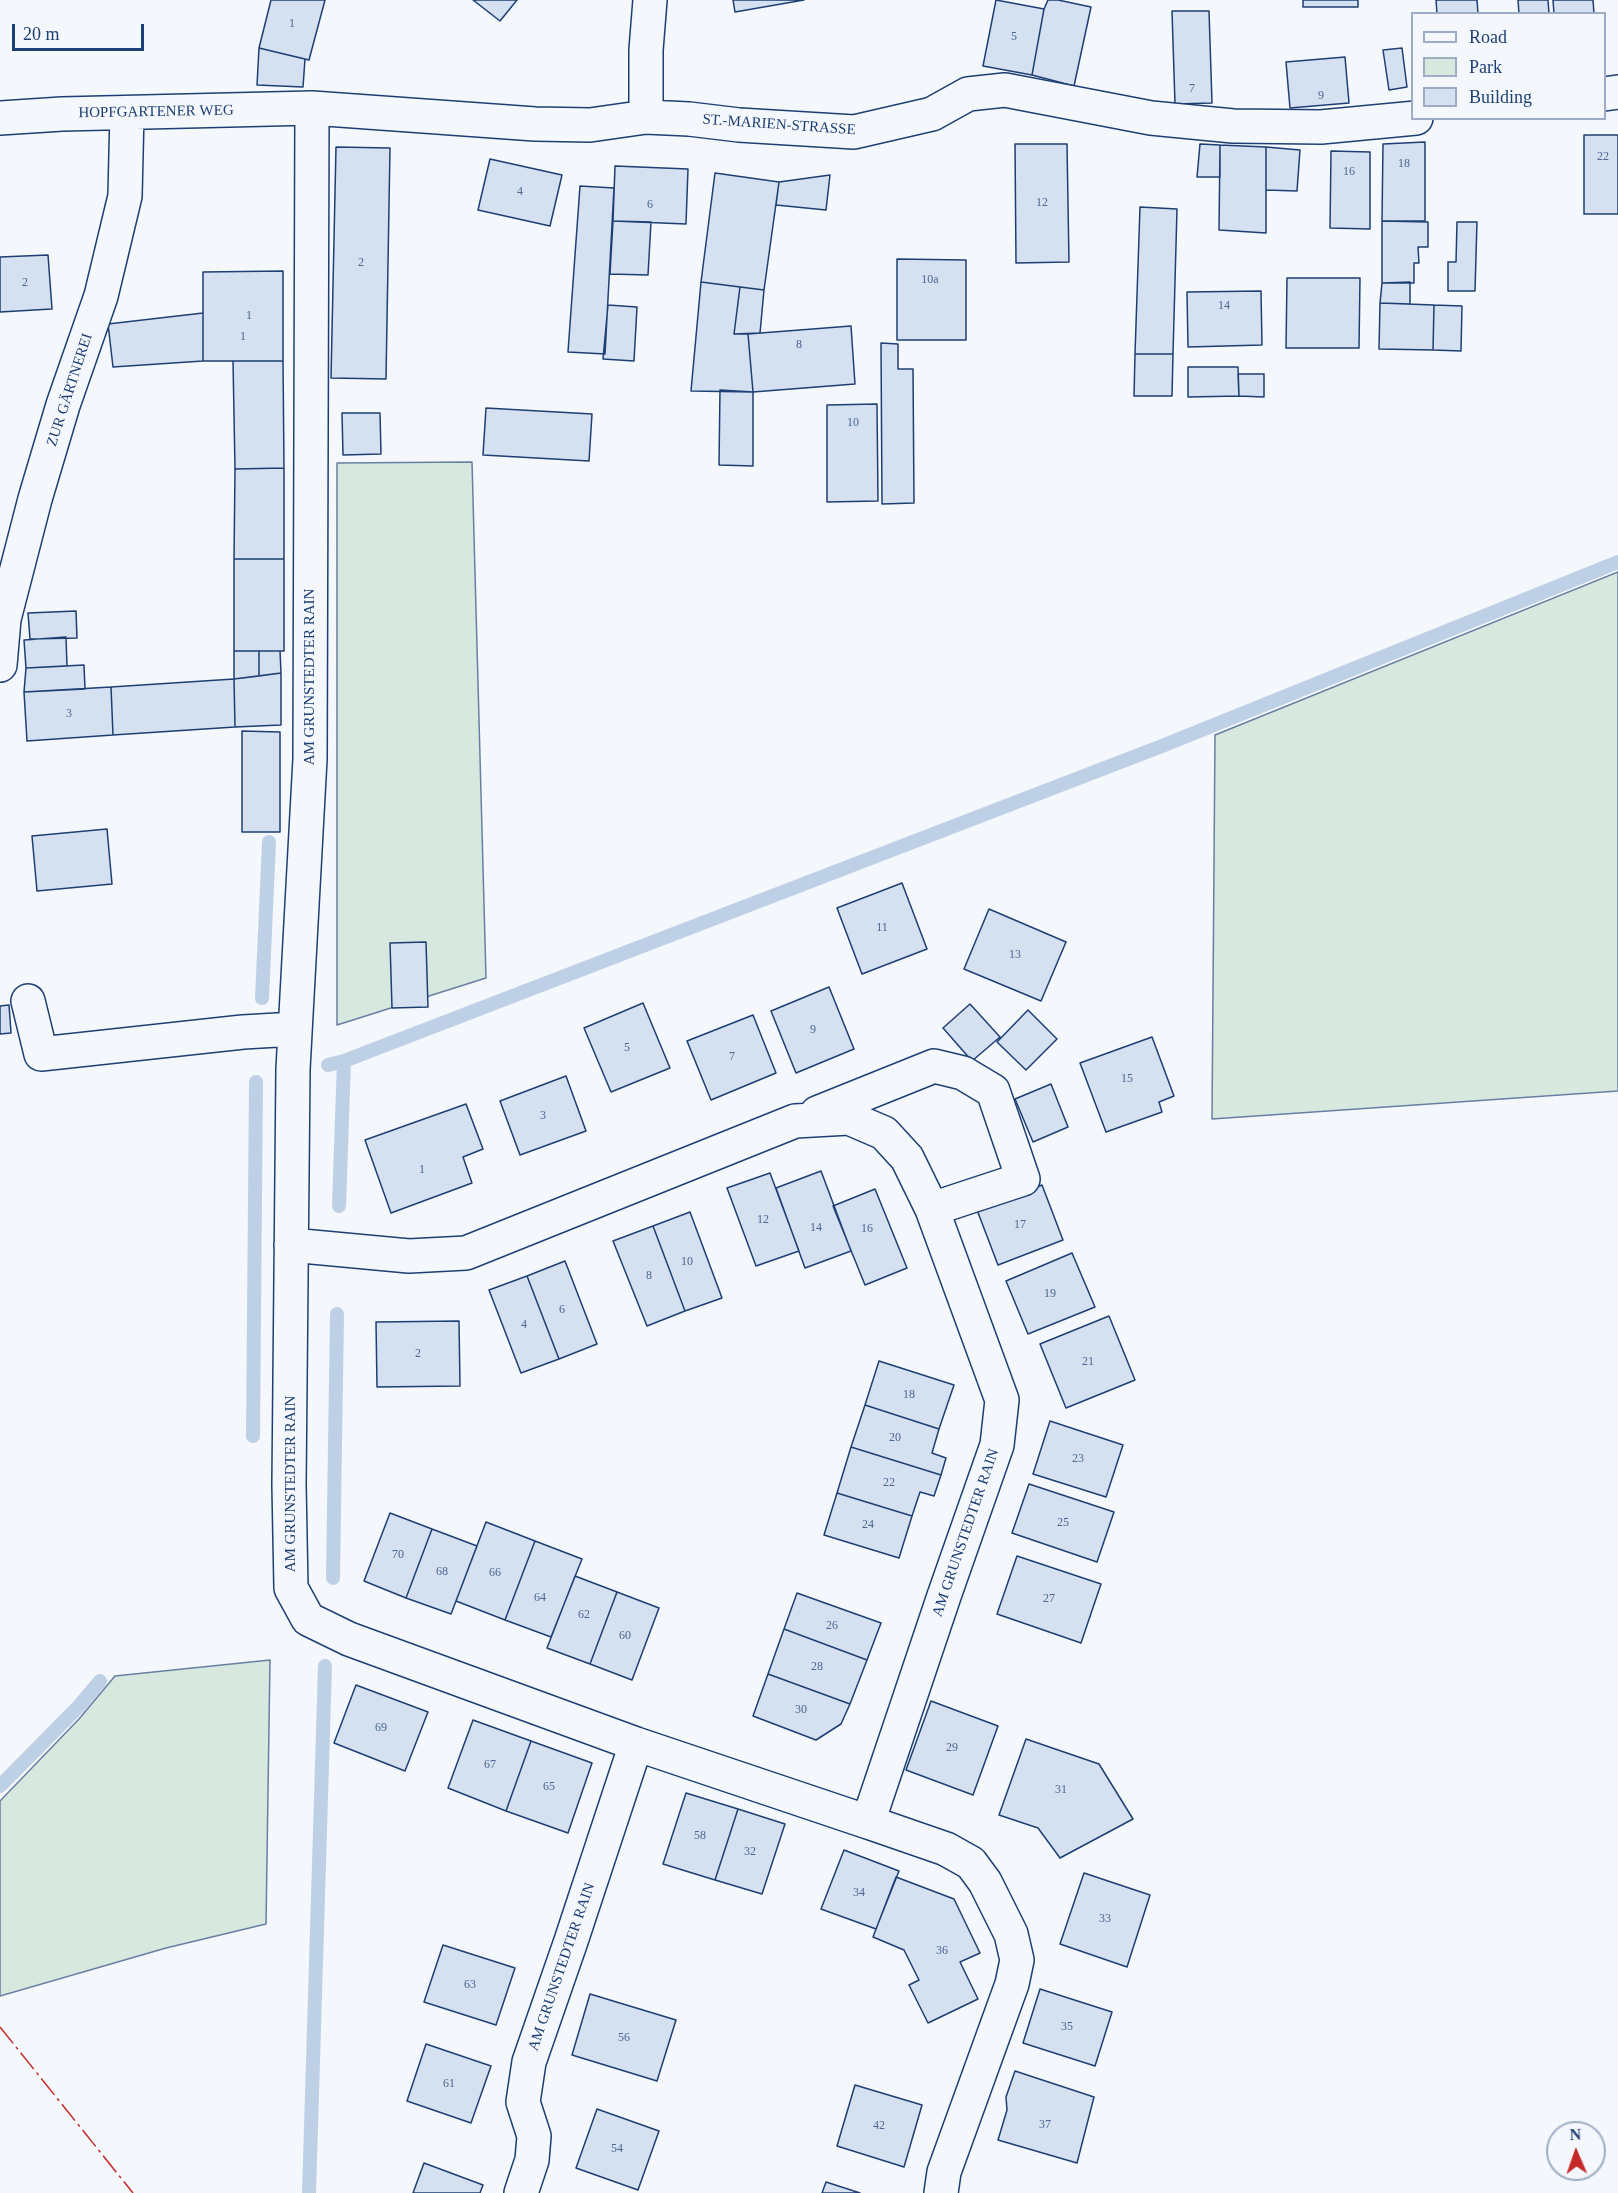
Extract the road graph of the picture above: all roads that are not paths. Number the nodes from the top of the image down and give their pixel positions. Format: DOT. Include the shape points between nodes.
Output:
graph roads {
  1 [pos="650,0"];
  2 [pos="312,108"];
  3 [pos="127,113"];
  4 [pos="646,117"];
  5 [pos="0,118"];
  6 [pos="1411,118"];
  7 [pos="0,664"];
  8 [pos="28,1001"];
  9 [pos="295,1029"];
  10 [pos="795,1121"];
  11 [pos="932,1209"];
  12 [pos="291,1245"];
  13 [pos="636,1744"];
  14 [pos="868,1822"];
  15 [pos="521,2193"];
  16 [pos="941,2193"];
  1 -- 4 [label="street"];
  2 -- 3 [label="street, HOPFGARTENER WEG"];
  2 -- 4 [label="street, ST.-MARIEN-STRASSE" via="535,124 590,125"];
  2 -- 9 [label="street, AM GRUNSTEDTER RAIN" via="310,759"];
  3 -- 5 [label="street, HOPFGARTENER WEG"];
  3 -- 7 [label="street, ZUR GÄRTNEREI" via="125,196 101,296 35,499 4,619"];
  4 -- 6 [label="street, ST.-MARIEN-STRASSE" via="854,132 932,114 968,94 1005,90 1151,118 1233,126 1321,127"];
  8 -- 9 [label="street" via="41,1054"];
  9 -- 12 [label="street, AM GRUNSTEDTER RAIN"];
  10 -- 11 [label="street, AM GRUNSTEDTER RAIN" via="849,1118 884,1133 907,1158"];
  10 -- 11 [label="street, AM GRUNSTEDTER RAIN" via="934,1066 963,1073 993,1091 1023,1179"];
  10 -- 12 [label="street, AM GRUNSTEDTER RAIN" via="466,1253 409,1256"];
  11 -- 14 [label="street, AM GRUNSTEDTER RAIN" via="1002,1400 997,1445"];
  12 -- 13 [label="street, AM GRUNSTEDTER RAIN" via="291,1588 308,1619 349,1639"];
  13 -- 14 [label="street, AM GRUNSTEDTER RAIN"];
  13 -- 15 [label="street, AM GRUNSTEDTER RAIN" via="529,2062 523,2102 534,2136 532,2160"];
  14 -- 16 [label="street, AM GRUNSTEDTER RAIN" via="946,1849 971,1863 1011,1934 1017,1960 1012,1984 944,2172"];
}
